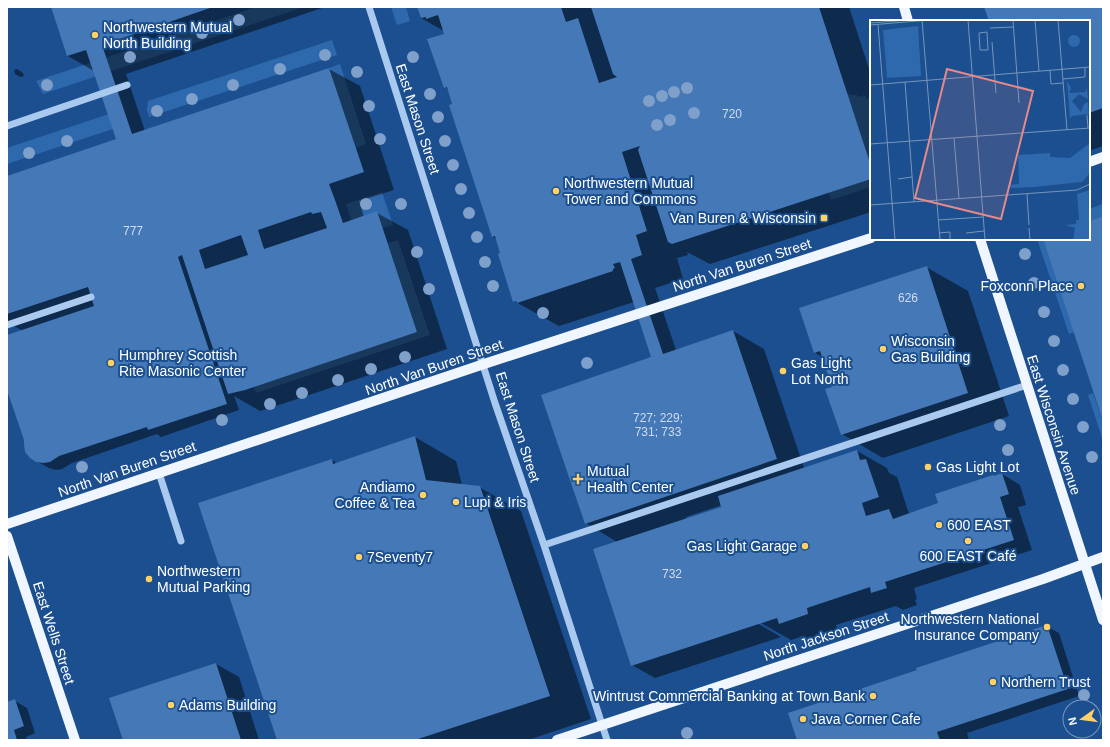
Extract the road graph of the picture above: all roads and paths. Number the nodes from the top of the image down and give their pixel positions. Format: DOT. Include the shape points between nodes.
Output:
graph roads {
  1 [pos="369,7"];
  2 [pos="904,7"];
  3 [pos="908,20"];
  4 [pos="127,85"];
  5 [pos="7,126"];
  6 [pos="1103,157"];
  7 [pos="1090,162"];
  8 [pos="870,238"];
  9 [pos="980,240"];
  10 [pos="91,296"];
  11 [pos="7,326"];
  12 [pos="484,364"];
  13 [pos="1027,385"];
  14 [pos="159,473"];
  15 [pos="7,524"];
  16 [pos="7,536"];
  17 [pos="181,542"];
  18 [pos="544,545"];
  19 [pos="1103,557"];
  20 [pos="1084,563"];
  21 [pos="1103,620"];
  22 [pos="602,725"];
  23 [pos="75,740"];
  24 [pos="557,740"];
  25 [pos="607,740"];
  1 -- 12 [label="street, East Mason Street"];
  2 -- 3 [label="main road"];
  4 -- 5 [label="street"];
  6 -- 7 [label="main road"];
  8 -- 12 [label="main road, North Van Buren Street"];
  9 -- 13 [label="main road, East Wisconsin Avenue"];
  10 -- 11 [label="street"];
  12 -- 14 [label="main road, North Van Buren Street"];
  12 -- 18 [label="street, East Mason Street"];
  13 -- 18 [label="street"];
  13 -- 20 [label="main road, East Wisconsin Avenue"];
  14 -- 15 [label="main road, North Van Buren Street"];
  14 -- 17 [label="street"];
  16 -- 23 [label="main road, East Wells Street"];
  18 -- 22 [label="street, East Mason Street"];
  19 -- 20 [label="main road, North Jackson Street"];
  20 -- 21 [label="main road, East Wisconsin Avenue"];
  20 -- 22 [label="main road, North Jackson Street"];
  22 -- 24 [label="main road, North Jackson Street"];
  22 -- 25 [label="street, East Mason Street"];
}
